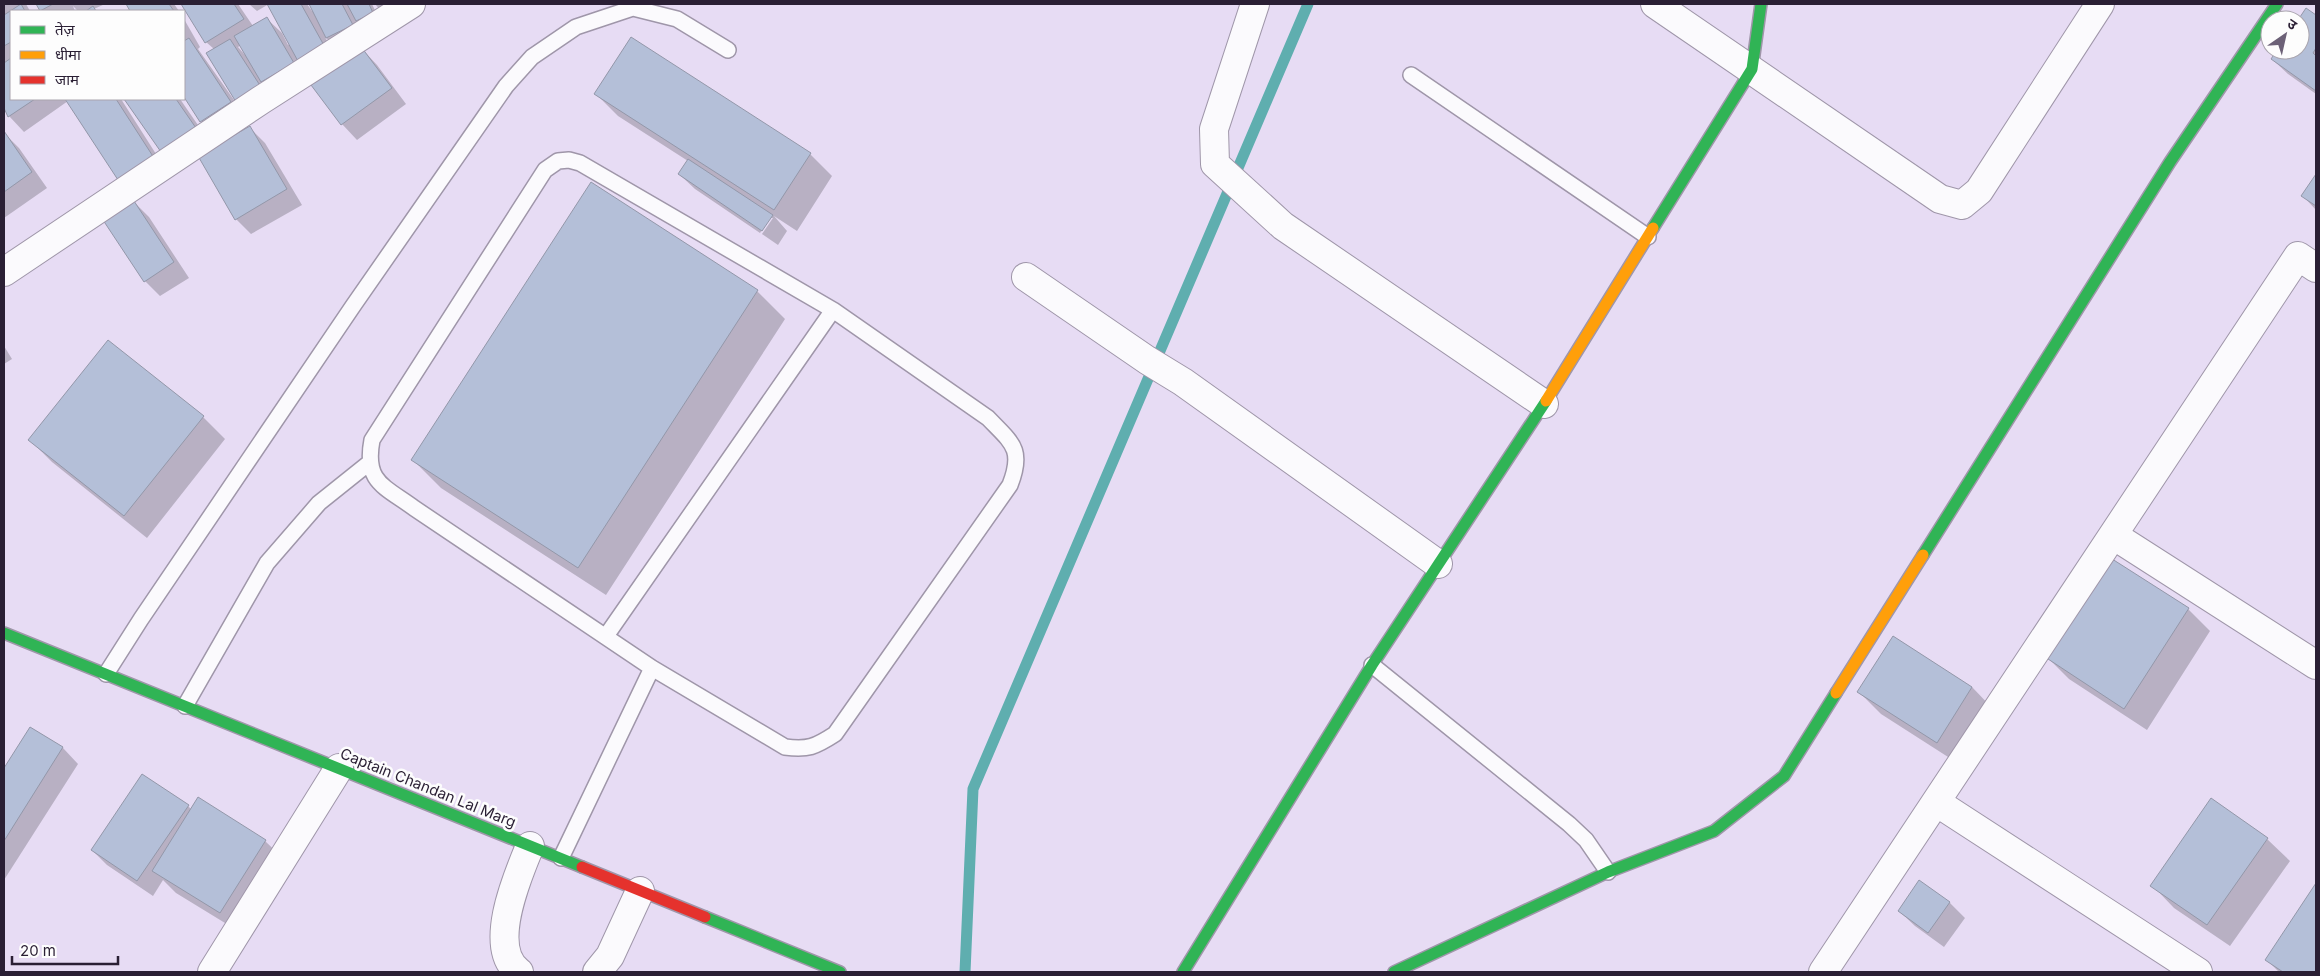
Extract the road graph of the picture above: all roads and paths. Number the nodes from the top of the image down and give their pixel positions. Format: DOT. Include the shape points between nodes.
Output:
graph roads {
  1 [pos="411,4"];
  2 [pos="1255,4"];
  3 [pos="1655,4"];
  4 [pos="1761,4"];
  5 [pos="2100,4"];
  6 [pos="2277,4"];
  7 [pos="728,50"];
  8 [pos="1752,69"];
  9 [pos="1411,75"];
  10 [pos="1648,237"];
  11 [pos="2316,268"];
  12 [pos="4,272"];
  13 [pos="1026,277"];
  14 [pos="833,310"];
  15 [pos="1544,404"];
  16 [pos="369,463"];
  17 [pos="2113,534"];
  18 [pos="1438,564"];
  19 [pos="4,633"];
  20 [pos="606,636"];
  21 [pos="1372,665"];
  22 [pos="2316,665"];
  23 [pos="652,668"];
  24 [pos="106,674"];
  25 [pos="185,706"];
  26 [pos="339,768"];
  27 [pos="1936,802"];
  28 [pos="530,846"];
  29 [pos="561,858"];
  30 [pos="1608,872"];
  31 [pos="640,891"];
  32 [pos="516,971"];
  33 [pos="212,972"];
  34 [pos="597,972"];
  35 [pos="840,972"];
  36 [pos="1183,972"];
  37 [pos="1394,972"];
  38 [pos="1823,972"];
  39 [pos="2198,972"];
  1 -- 12 [label="street"];
  2 -- 15 [label="street" via="1214,128 1215,164 1283,226"];
  3 -- 8 [label="street"];
  4 -- 8 [label="street"];
  5 -- 8 [label="street" via="1979,191 1962,205 1940,199"];
  6 -- 30 [label="street" via="2170,162 1784,776 1714,831"];
  7 -- 24 [label="lane" via="677,19 633,8 576,27 532,58 506,86 364,290"];
  8 -- 10 [label="street"];
  9 -- 10 [label="lane"];
  10 -- 15 [label="street"];
  11 -- 17 [label="street" via="2298,256"];
  13 -- 18 [label="street" via="1184,382"];
  14 -- 16 [label="lane" via="580,163 558,161 546,170 372,440"];
  14 -- 20 [label="lane"];
  14 -- 23 [label="lane" via="988,418 1009,441 1016,456 1017,467 1010,485 835,734 814,747 784,747"];
  15 -- 18 [label="street"];
  16 -- 20 [label="lane" via="377,481 384,487"];
  16 -- 25 [label="lane" via="319,503 267,563"];
  17 -- 22 [label="street"];
  17 -- 27 [label="street"];
  18 -- 21 [label="street"];
  19 -- 24 [label="street, Captain Chandan Lal Marg"];
  20 -- 23 [label="lane"];
  21 -- 30 [label="lane" via="1569,824 1586,840"];
  21 -- 36 [label="street"];
  23 -- 29 [label="lane"];
  24 -- 25 [label="street, Captain Chandan Lal Marg"];
  25 -- 26 [label="street, Captain Chandan Lal Marg"];
  26 -- 28 [label="street, Captain Chandan Lal Marg"];
  26 -- 33 [label="street"];
  27 -- 38 [label="street"];
  27 -- 39 [label="street"];
  28 -- 29 [label="street, Captain Chandan Lal Marg"];
  28 -- 32 [label="street" via="510,895 504,927 507,954"];
  29 -- 31 [label="street, Captain Chandan Lal Marg"];
  30 -- 37 [label="street"];
  31 -- 34 [label="street" via="610,956"];
  31 -- 35 [label="street, Captain Chandan Lal Marg"];
}
